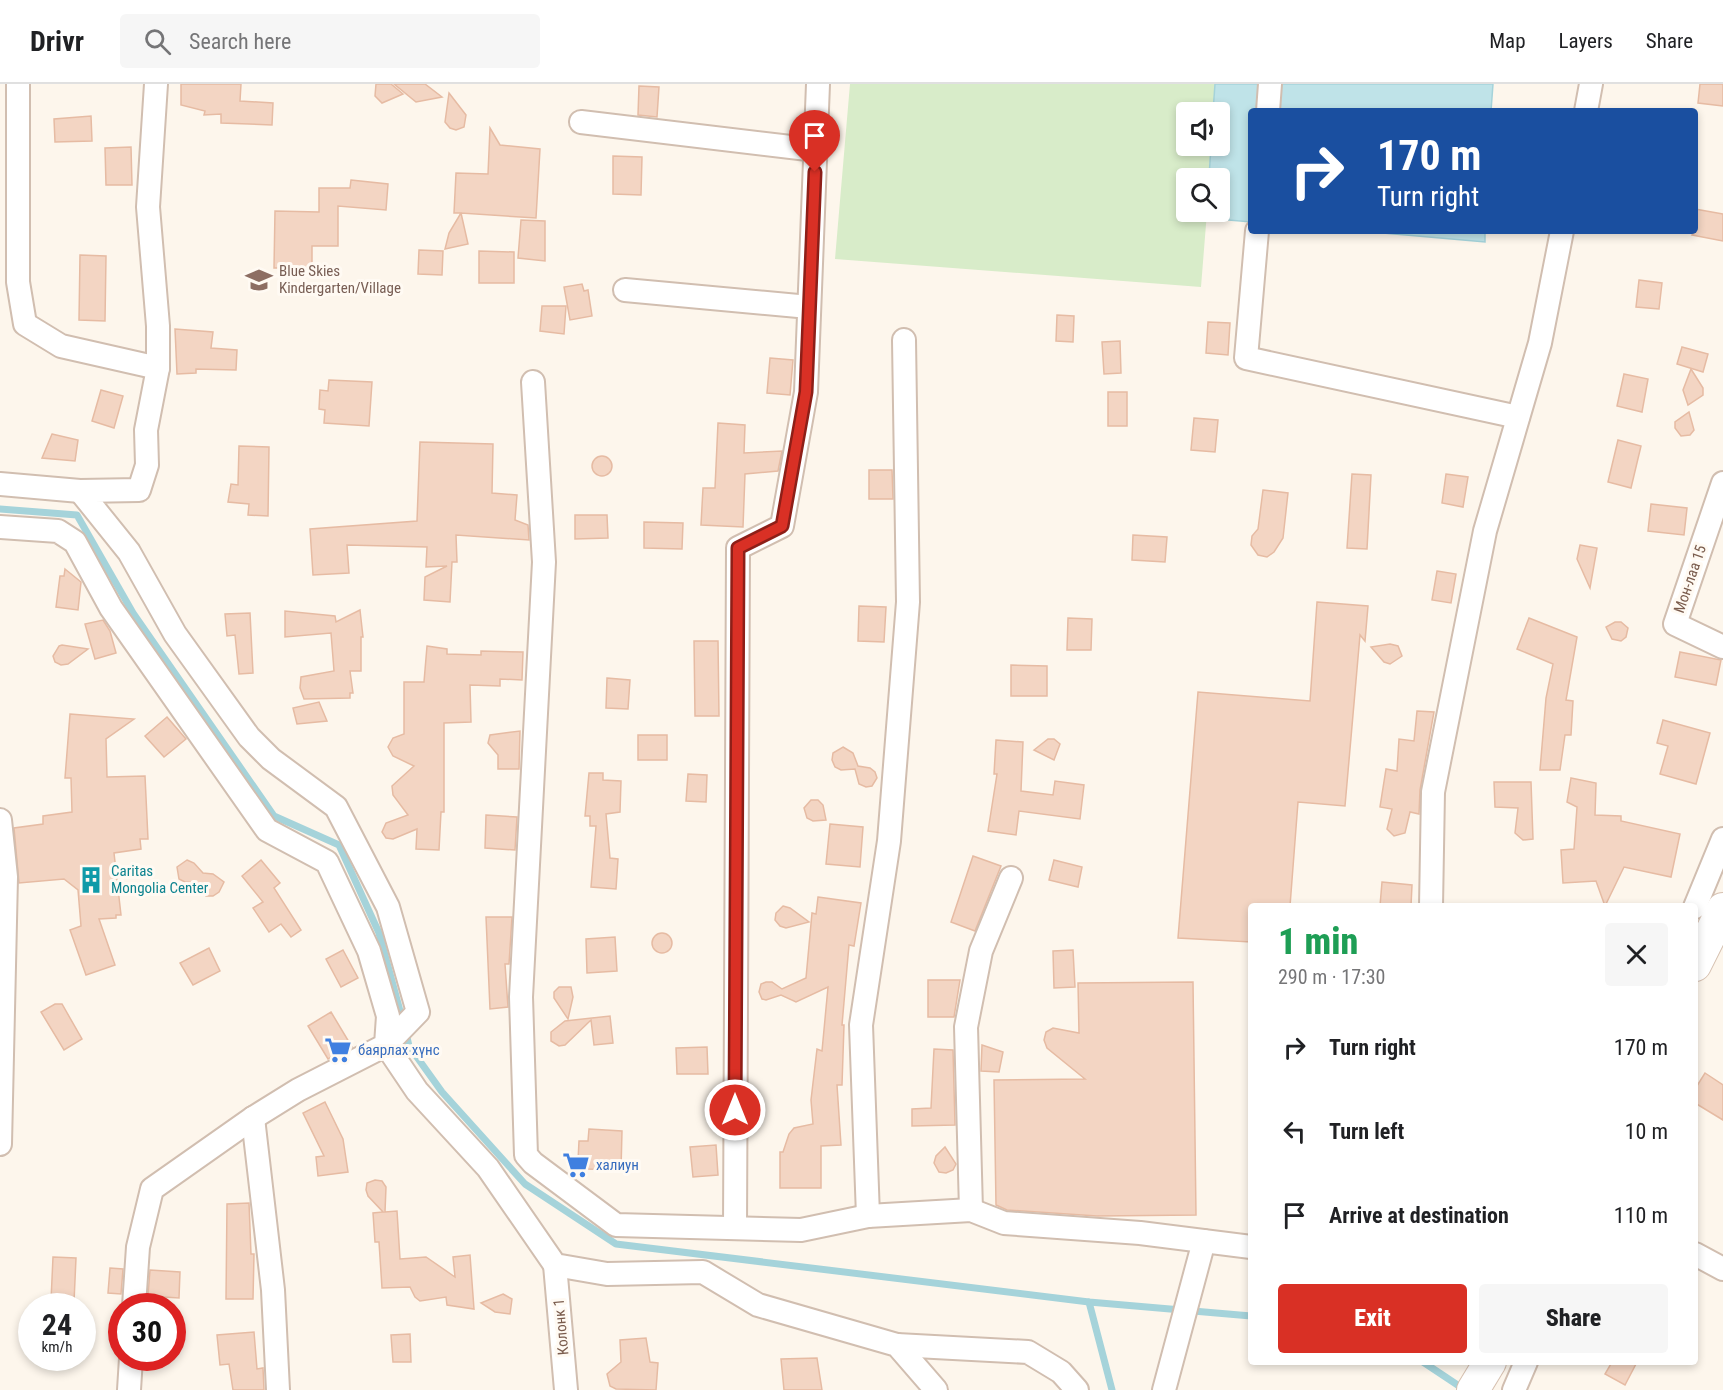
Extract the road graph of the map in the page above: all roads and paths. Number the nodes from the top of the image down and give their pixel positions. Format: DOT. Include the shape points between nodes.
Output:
graph roads {
  1 [pos="18,84"];
  2 [pos="156,84"];
  3 [pos="818,84"];
  4 [pos="1270,84"];
  5 [pos="1592,84"];
  6 [pos="1268,108"];
  7 [pos="1587,108"];
  8 [pos="581,122"];
  9 [pos="816,150"];
  10 [pos="1257,234"];
  11 [pos="1561,234"];
  12 [pos="625,290"];
  13 [pos="809,307"];
  14 [pos="904,340"];
  15 [pos="158,368"];
  16 [pos="533,382"];
  17 [pos="1518,417"];
  18 [pos="1723,483"];
  19 [pos="0,484"];
  20 [pos="80,491"];
  21 [pos="0,527"];
  22 [pos="1723,647"];
  23 [pos="0,820"];
  24 [pos="1723,839"];
  25 [pos="1011,878"];
  26 [pos="1431,903"];
  27 [pos="1697,903"];
  28 [pos="1723,909"];
  29 [pos="1698,959"];
  30 [pos="391,1040"];
  31 [pos="253,1118"];
  32 [pos="0,1144"];
  33 [pos="971,1209"];
  34 [pos="868,1216"];
  35 [pos="735,1228"];
  36 [pos="1204,1241"];
  37 [pos="1248,1247"];
  38 [pos="1698,1256"];
  39 [pos="555,1265"];
  40 [pos="1723,1269"];
  41 [pos="135,1293"];
  42 [pos="897,1345"];
  43 [pos="1488,1365"];
  44 [pos="1525,1365"];
  45 [pos="130,1371"];
  46 [pos="129,1390"];
  47 [pos="278,1390"];
  48 [pos="566,1390"];
  49 [pos="936,1390"];
  50 [pos="1077,1390"];
  51 [pos="1164,1390"];
  52 [pos="1473,1390"];
  53 [pos="1514,1390"];
  1 -- 15 [label="street" via="18,282 25,324 61,346"];
  2 -- 15 [label="street" via="148,207"];
  3 -- 9 [label="street"];
  4 -- 6 [label="street"];
  5 -- 7 [label="street"];
  8 -- 9 [label="street"];
  9 -- 13 [label="street"];
  10 -- 17 [label="street" via="1246,357"];
  11 -- 17 [label="street" via="1540,342"];
  12 -- 13 [label="street"];
  13 -- 35 [label="street" via="806,392 782,526 738,548"];
  14 -- 34 [label="street" via="908,602 889,841 861,1025"];
  15 -- 20 [label="street" via="146,430 147,465 139,489"];
  16 -- 35 [label="street" via="544,562 521,997 526,1155 616,1225"];
  17 -- 26 [label="street" via="1485,531 1433,792"];
  18 -- 22 [label="street, Мон-лаа 15" via="1675,624"];
  19 -- 20 [label="street"];
  20 -- 30 [label="street" via="129,552 175,634 249,736 271,759 336,807 388,907 418,1012"];
  21 -- 30 [label="street" via="58,531 75,542 111,608 267,830 327,862 369,951"];
  23 -- 32 [label="street" via="6,877"];
  24 -- 27 [label="street"];
  25 -- 33 [label="street" via="981,951 966,1027"];
  28 -- 29 [label="main road"];
  30 -- 31 [label="street"];
  30 -- 39 [label="street" via="417,1091 488,1168"];
  31 -- 41 [label="street" via="152,1189 138,1247"];
  31 -- 47 [label="street" via="273,1290"];
  33 -- 34 [label="street"];
  33 -- 36 [label="street" via="1004,1222"];
  34 -- 35 [label="street" via="801,1230"];
  36 -- 37 [label="street"];
  36 -- 51 [label="street"];
  38 -- 40 [label="street"];
  39 -- 42 [label="street" via="607,1274 703,1272 758,1305"];
  39 -- 48 [label="street, Колонк 1"];
  42 -- 49 [label="street"];
  42 -- 50 [label="street" via="1028,1352 1061,1372"];
  43 -- 52 [label="main road"];
  44 -- 53 [label="street"];
  45 -- 46 [label="street"];
}
